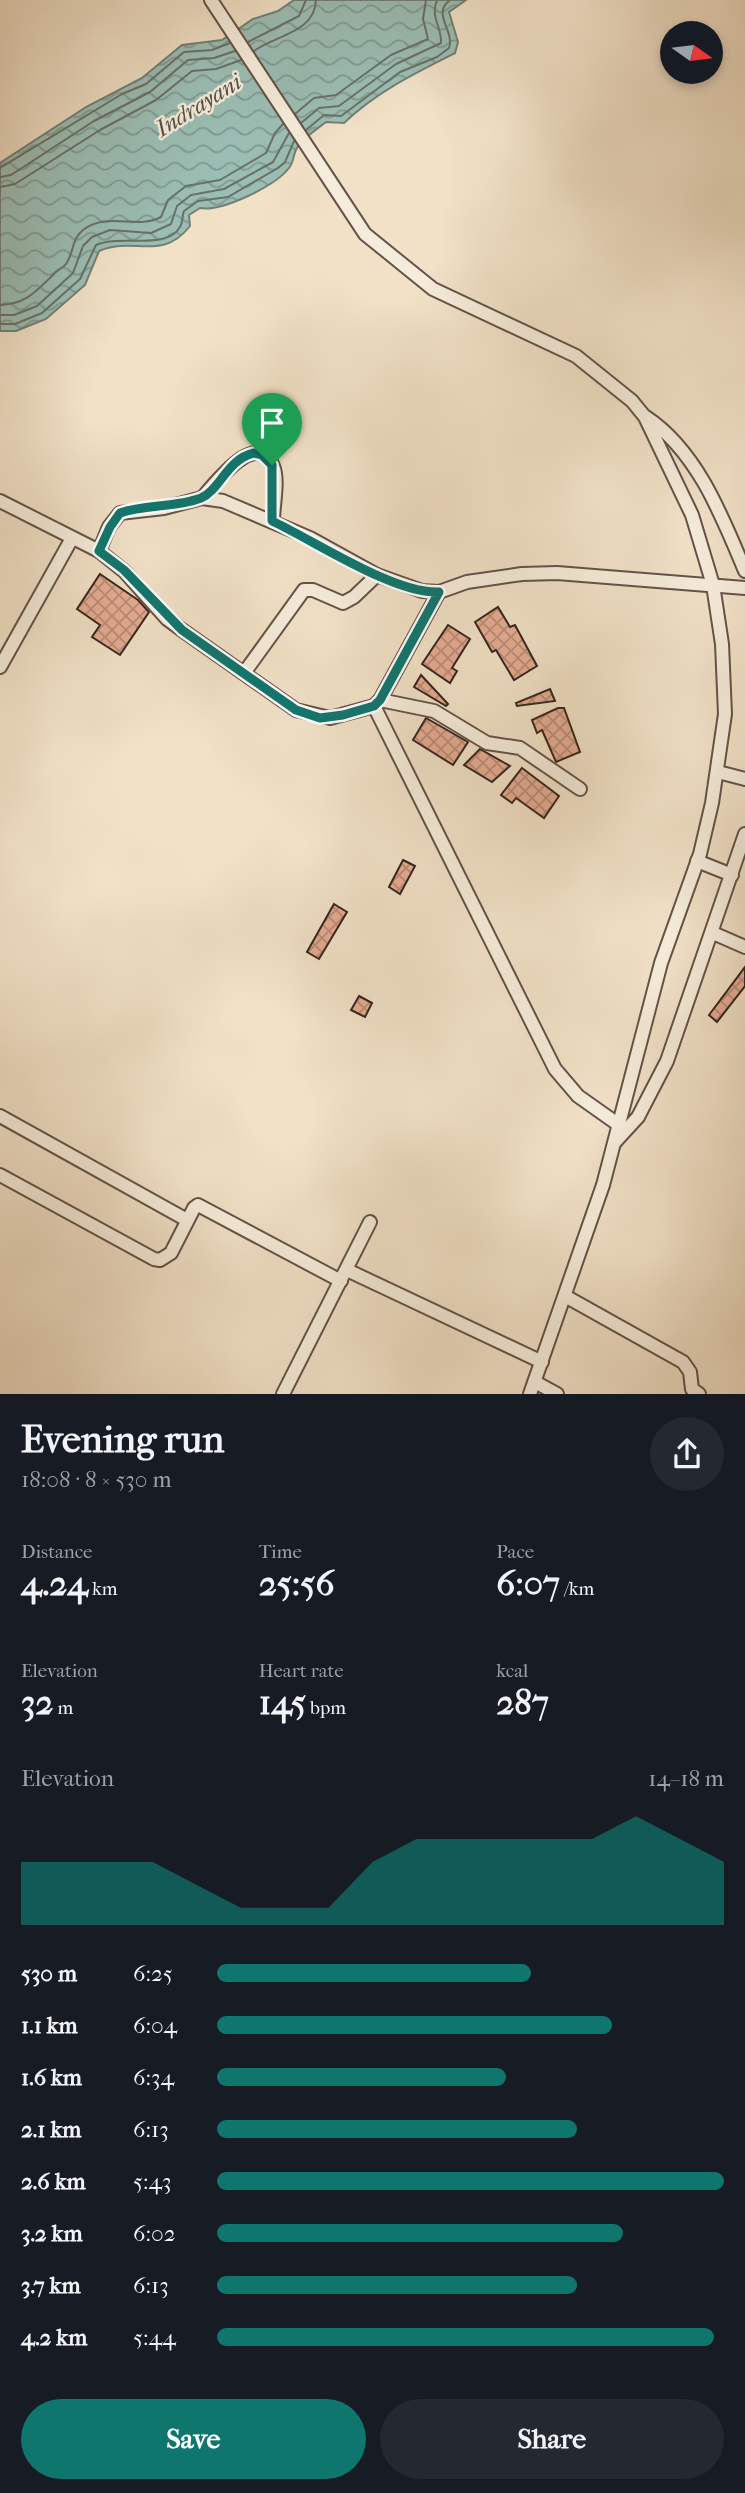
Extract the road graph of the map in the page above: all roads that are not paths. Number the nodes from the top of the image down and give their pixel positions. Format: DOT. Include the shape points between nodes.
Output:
graph roads {
  1 [pos="211,0"];
  2 [pos="645,417"];
  3 [pos="202,498"];
  4 [pos="0,501"];
  5 [pos="272,521"];
  6 [pos="71,540"];
  7 [pos="99,551"];
  8 [pos="745,571"];
  9 [pos="377,575"];
  10 [pos="712,585"];
  11 [pos="745,588"];
  12 [pos="439,592"];
  13 [pos="0,667"];
  14 [pos="244,673"];
  15 [pos="377,703"];
  16 [pos="718,772"];
  17 [pos="745,779"];
  18 [pos="580,789"];
  19 [pos="745,834"];
  20 [pos="697,861"];
  21 [pos="732,875"];
  22 [pos="713,933"];
  23 [pos="745,947"];
  24 [pos="0,1116"];
  25 [pos="619,1125"];
  26 [pos="615,1142"];
  27 [pos="0,1175"];
  28 [pos="187,1220"];
  29 [pos="370,1222"];
  30 [pos="344,1276"];
  31 [pos="565,1296"];
  32 [pos="542,1362"];
  33 [pos="533,1388"];
  34 [pos="283,1394"];
  35 [pos="557,1394"];
  36 [pos="699,1394"];
  1 -- 2 [label="street" via="365,234 433,289 576,356"];
  2 -- 8 [label="street" via="676,441 696,471 727,526"];
  2 -- 10 [label="street" via="692,515"];
  3 -- 5 [label="street"];
  3 -- 5 [label="street" via="242,457 262,455 275,474"];
  3 -- 7 [label="street" via="120,513"];
  4 -- 6 [label="street"];
  5 -- 9 [label="street"];
  6 -- 7 [label="street"];
  6 -- 13 [label="street"];
  7 -- 14 [label="street" via="124,570 167,618"];
  9 -- 12 [label="street" via="422,591"];
  9 -- 14 [label="street" via="343,603 303,590"];
  10 -- 11 [label="street"];
  10 -- 12 [label="street" via="557,573 467,582"];
  10 -- 16 [label="street" via="724,681"];
  12 -- 15 [label="street"];
  14 -- 15 [label="street" via="296,710 313,716 330,718"];
  15 -- 18 [label="street" via="434,711 487,744 525,750"];
  15 -- 25 [label="street" via="555,1069 579,1096"];
  16 -- 17 [label="street"];
  16 -- 20 [label="street"];
  19 -- 21 [label="street"];
  20 -- 21 [label="street"];
  20 -- 25 [label="street" via="661,963"];
  21 -- 22 [label="street"];
  22 -- 23 [label="street"];
  22 -- 26 [label="street" via="662,1072 638,1117"];
  24 -- 28 [label="street"];
  25 -- 26 [label="street"];
  26 -- 31 [label="street"];
  27 -- 28 [label="street" via="154,1259 167,1258"];
  28 -- 30 [label="street" via="194,1208 204,1207"];
  29 -- 30 [label="street"];
  30 -- 32 [label="street"];
  30 -- 34 [label="street"];
  31 -- 32 [label="street"];
  31 -- 36 [label="street" via="683,1362 692,1389"];
  32 -- 33 [label="street"];
  33 -- 35 [label="street"];
}
